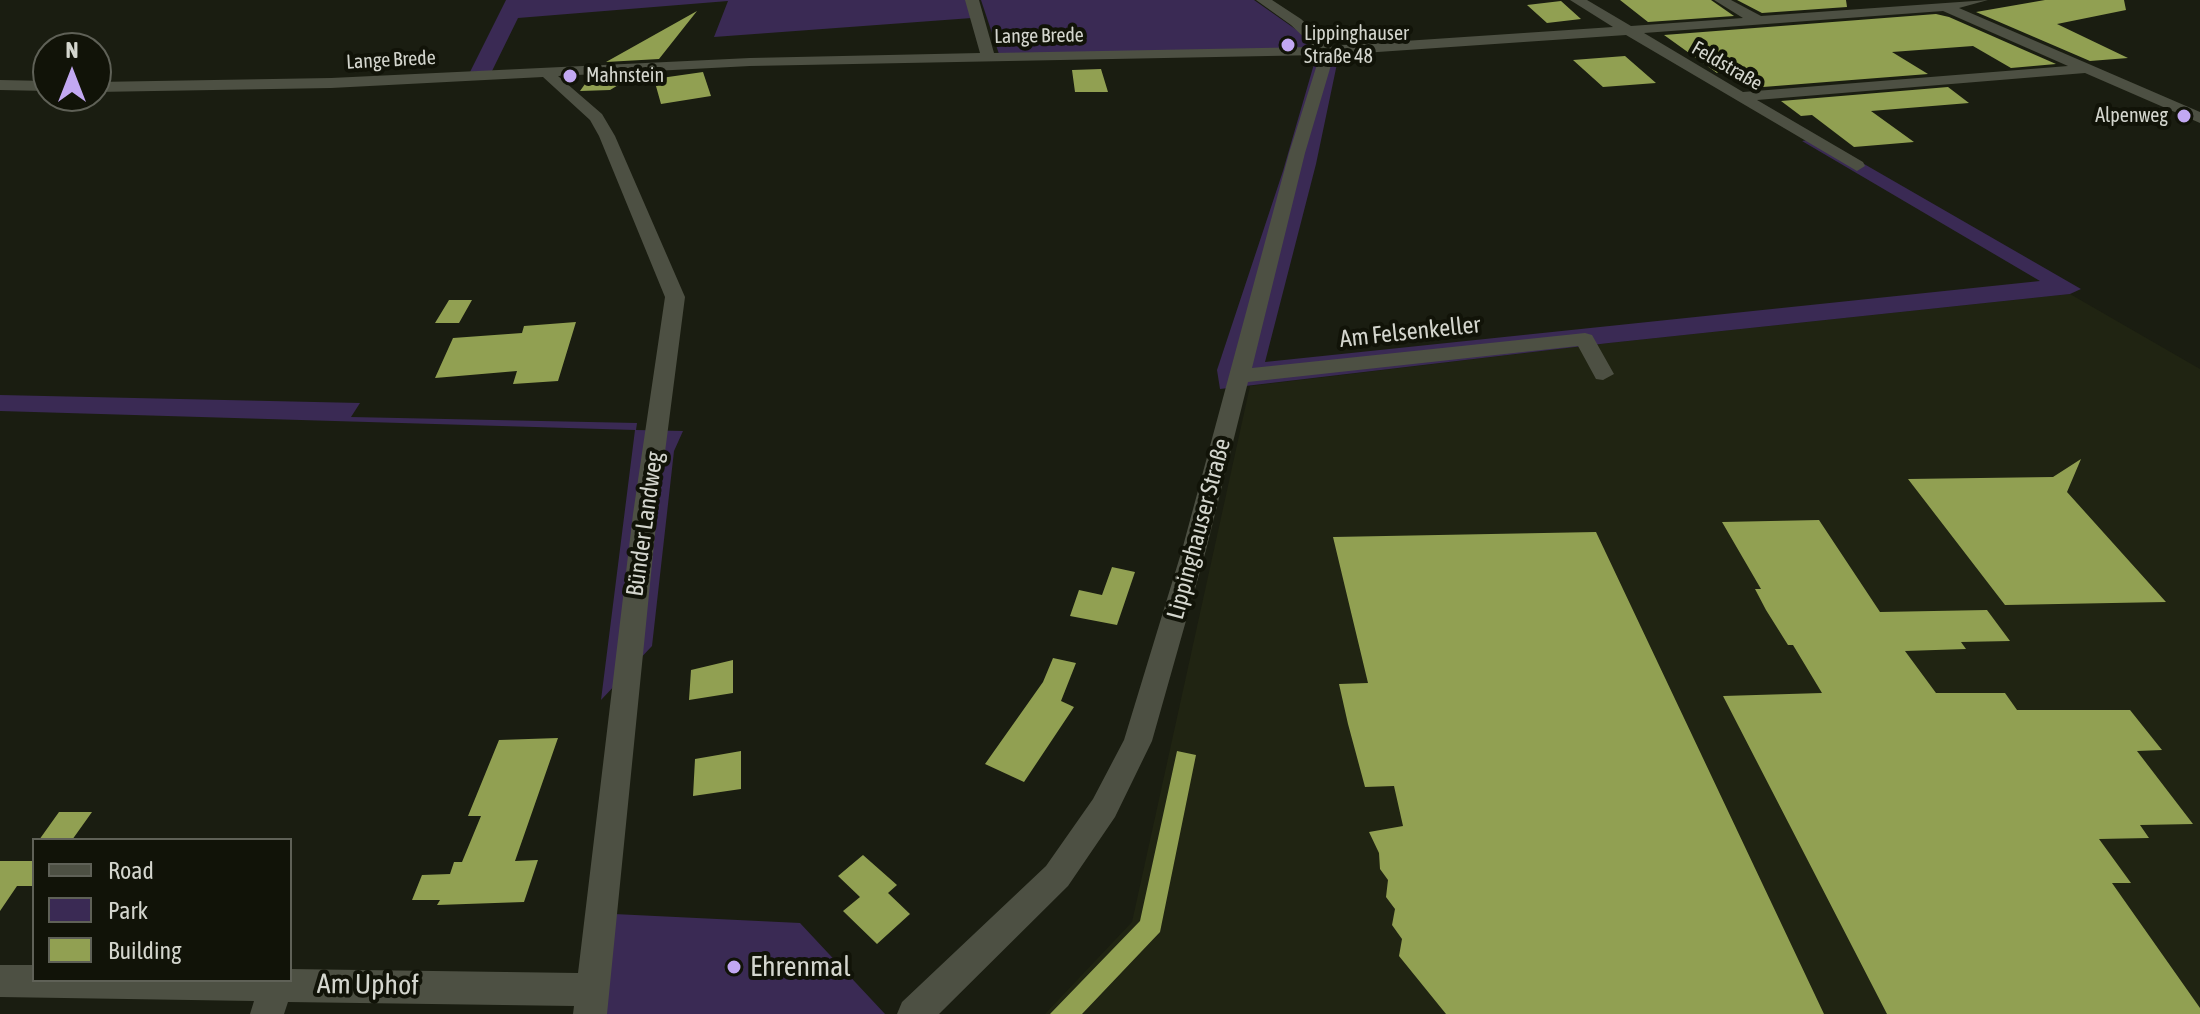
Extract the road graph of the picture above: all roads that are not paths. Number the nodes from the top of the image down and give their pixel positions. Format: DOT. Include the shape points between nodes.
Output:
graph roads {
  1 [pos="972,0"];
  2 [pos="1263,0"];
  3 [pos="1577,0"];
  4 [pos="1721,0"];
  5 [pos="1929,0"];
  6 [pos="1981,0"];
  7 [pos="1944,7"];
  8 [pos="1757,20"];
  9 [pos="1625,31"];
  10 [pos="1328,52"];
  11 [pos="988,57"];
  12 [pos="2085,69"];
  13 [pos="548,71"];
  14 [pos="0,85"];
  15 [pos="32,86"];
  16 [pos="112,87"];
  17 [pos="1739,97"];
  18 [pos="2200,118"];
  19 [pos="1857,166"];
  20 [pos="1603,374"];
  21 [pos="1241,376"];
  22 [pos="0,981"];
  23 [pos="272,999"];
  24 [pos="591,1002"];
  25 [pos="914,1014"];
  1 -- 11 [label="street"];
  2 -- 10 [label="street"];
  3 -- 9 [label="street, Feldstraße"];
  4 -- 8 [label="street"];
  5 -- 7 [label="street"];
  6 -- 7 [label="street, Lange Brede"];
  7 -- 8 [label="street, Lange Brede"];
  7 -- 12 [label="street"];
  8 -- 9 [label="street, Lange Brede"];
  9 -- 10 [label="street, Lange Brede"];
  9 -- 17 [label="street, Feldstraße"];
  10 -- 11 [label="street, Lange Brede"];
  10 -- 21 [label="street, Lippinghauser Straße"];
  11 -- 13 [label="street, Lange Brede"];
  12 -- 17 [label="street"];
  12 -- 18 [label="street"];
  13 -- 16 [label="street, Lange Brede" via="331,83"];
  13 -- 24 [label="street, Bünder Landweg" via="596,117 607,136 675,297 645,514"];
  14 -- 15 [label="street"];
  17 -- 19 [label="street, Feldstraße"];
  20 -- 21 [label="street, Am Felsenkeller" via="1585,339"];
  21 -- 25 [label="street, Lippinghauser Straße" via="1138,741 1104,808 1057,876"];
  22 -- 23 [label="street, Am Uphof"];
  23 -- 24 [label="street, Am Uphof"];
}
